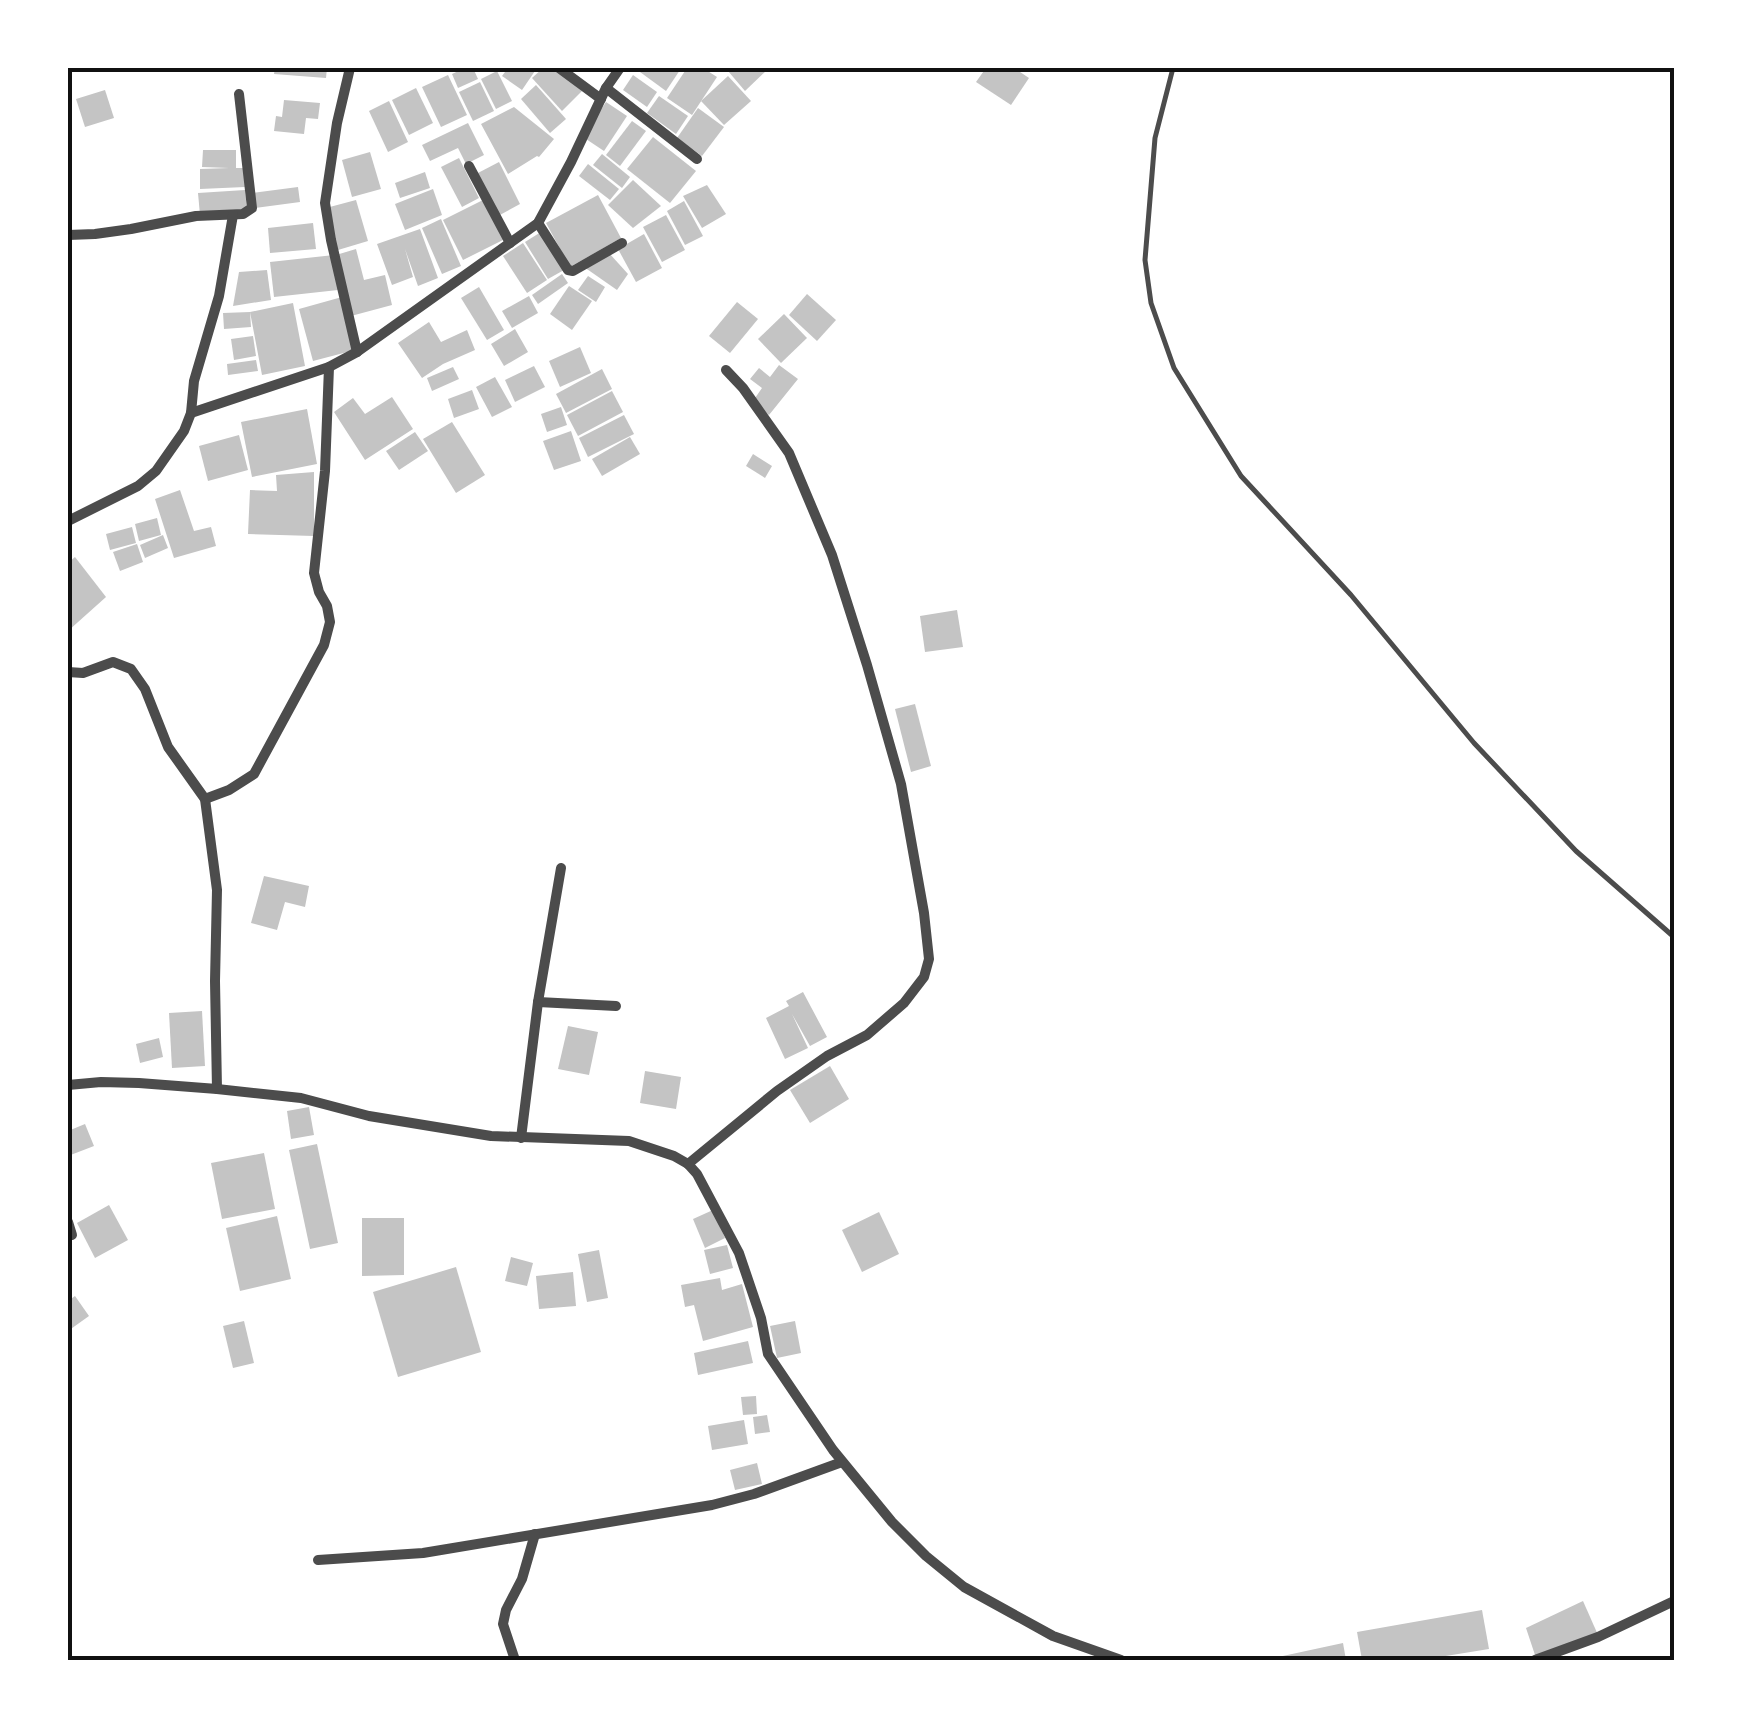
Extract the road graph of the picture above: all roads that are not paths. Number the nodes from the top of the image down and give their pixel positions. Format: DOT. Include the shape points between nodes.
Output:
graph roads {
  1 [pos="350,68"];
  2 [pos="559,68"];
  3 [pos="620,68"];
  4 [pos="1174,68"];
  5 [pos="606,88"];
  6 [pos="239,94"];
  7 [pos="600,100"];
  8 [pos="697,159"];
  9 [pos="469,166"];
  10 [pos="233,214"];
  11 [pos="538,223"];
  12 [pos="68,235"];
  13 [pos="510,243"];
  14 [pos="622,244"];
  15 [pos="357,352"];
  16 [pos="329,367"];
  17 [pos="726,370"];
  18 [pos="190,413"];
  19 [pos="68,521"];
  20 [pos="68,672"];
  21 [pos="205,799"];
  22 [pos="561,868"];
  23 [pos="1674,937"];
  24 [pos="538,1002"];
  25 [pos="616,1006"];
  26 [pos="68,1085"];
  27 [pos="216,1089"];
  28 [pos="521,1138"];
  29 [pos="688,1164"];
  30 [pos="68,1222"];
  31 [pos="72,1235"];
  32 [pos="842,1462"];
  33 [pos="535,1534"];
  34 [pos="318,1560"];
  35 [pos="1674,1601"];
  36 [pos="515,1660"];
  37 [pos="1121,1660"];
  38 [pos="1534,1660"];
  1 -- 15 [label="street" via="325,203"];
  2 -- 7 [label="street"];
  3 -- 5 [label="street"];
  4 -- 23 [label="lane" via="1154,138 1145,260 1150,303 1174,368 1241,476 1474,743 1576,851"];
  5 -- 7 [label="street"];
  5 -- 8 [label="street"];
  6 -- 10 [label="street" via="252,208"];
  7 -- 11 [label="street"];
  9 -- 13 [label="street"];
  10 -- 12 [label="street"];
  10 -- 18 [label="street"];
  11 -- 13 [label="street"];
  11 -- 14 [label="street" via="568,270"];
  13 -- 15 [label="street"];
  15 -- 16 [label="street"];
  16 -- 18 [label="street"];
  16 -- 21 [label="street" via="314,573 330,622 324,645 254,774"];
  17 -- 29 [label="street" via="790,454 832,555 901,784 929,959 904,1003 866,1035 776,1090"];
  18 -- 19 [label="street" via="178,442 138,486"];
  20 -- 21 [label="street" via="113,662 131,669 168,746"];
  21 -- 27 [label="street" via="217,890"];
  22 -- 24 [label="street"];
  24 -- 25 [label="street"];
  24 -- 28 [label="street"];
  26 -- 27 [label="street"];
  27 -- 28 [label="street"];
  28 -- 29 [label="street" via="629,1141"];
  29 -- 32 [label="street" via="739,1253 768,1354"];
  30 -- 31 [label="street"];
  32 -- 33 [label="street" via="712,1505"];
  32 -- 37 [label="street" via="892,1522 964,1587 1053,1636"];
  33 -- 34 [label="street"];
  33 -- 36 [label="street" via="503,1624"];
  35 -- 38 [label="street"];
}
